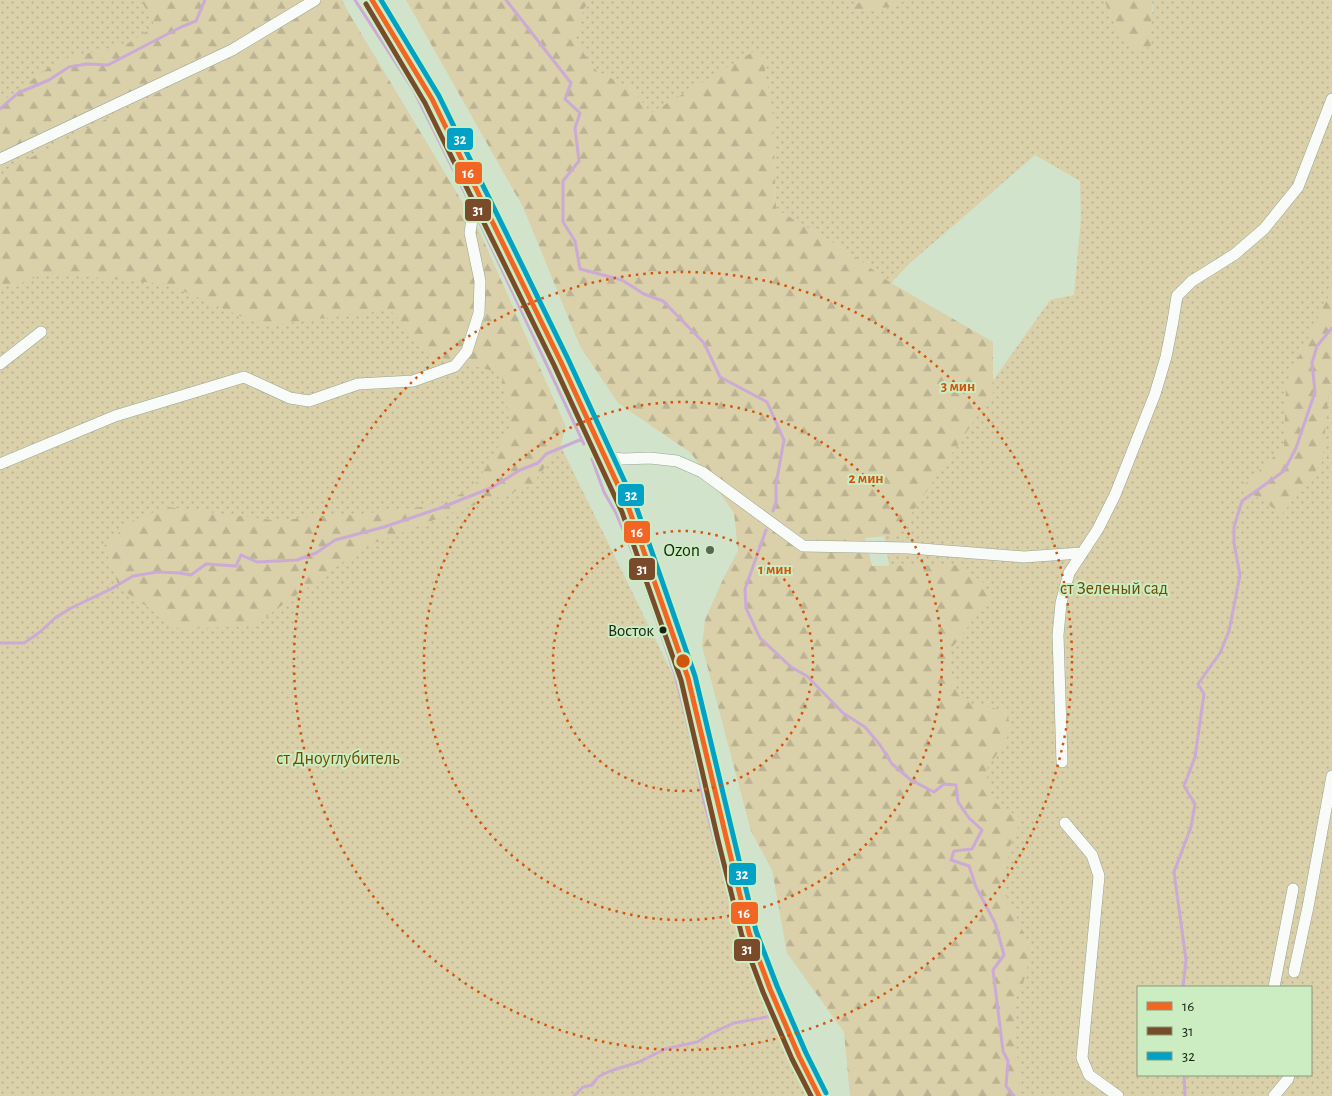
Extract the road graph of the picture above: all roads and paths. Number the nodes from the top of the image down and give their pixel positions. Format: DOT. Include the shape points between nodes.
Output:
graph roads {
  1 [pos="315,0"];
  2 [pos="372,0"];
  3 [pos="1332,99"];
  4 [pos="0,159"];
  5 [pos="485,207"];
  6 [pos="41,332"];
  7 [pos="0,364"];
  8 [pos="605,457"];
  9 [pos="0,464"];
  10 [pos="1081,553"];
  11 [pos="1062,762"];
  12 [pos="1332,776"];
  13 [pos="1065,823"];
  14 [pos="1293,889"];
  15 [pos="1294,972"];
  16 [pos="1274,986"];
  17 [pos="1289,1076"];
  18 [pos="819,1096"];
  19 [pos="1118,1096"];
  20 [pos="1274,1096"];
  1 -- 4 [label="street" via="232,50"];
  2 -- 5 [label="street" via="432,98"];
  3 -- 10 [label="street" via="1298,187 1264,229 1176,296 1166,357 1155,394 1116,495"];
  5 -- 8 [label="street"];
  5 -- 9 [label="street" via="472,219 470,233 480,281 478,312 467,351 455,366 413,381 358,384 308,401 290,398 244,377 114,416"];
  6 -- 7 [label="street"];
  8 -- 10 [label="street" via="676,461 702,472 803,546 909,548 1024,557"];
  8 -- 18 [label="street" via="629,508 688,678 749,933 770,989"];
  10 -- 11 [label="street" via="1069,573 1060,604"];
  12 -- 15 [label="street"];
  13 -- 19 [label="street" via="1092,855 1099,876 1082,1058 1089,1075"];
  14 -- 16 [label="street"];
  17 -- 20 [label="street"];
}
